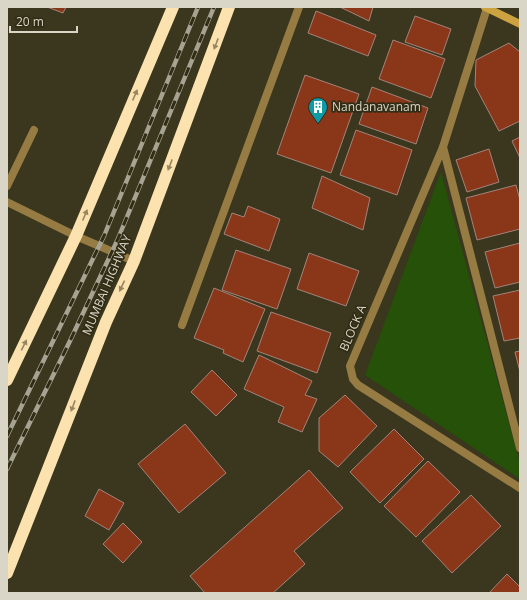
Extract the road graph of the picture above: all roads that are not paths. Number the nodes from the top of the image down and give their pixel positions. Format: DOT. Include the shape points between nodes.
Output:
graph roads {
  1 [pos="172,7"];
  2 [pos="229,7"];
  3 [pos="299,7"];
  4 [pos="486,7"];
  5 [pos="520,24"];
  6 [pos="34,130"];
  7 [pos="443,147"];
  8 [pos="7,186"];
  9 [pos="7,202"];
  10 [pos="76,236"];
  11 [pos="134,261"];
  12 [pos="182,325"];
  13 [pos="7,380"];
  14 [pos="520,448"];
  15 [pos="520,488"];
  16 [pos="7,573"];
  10 -- 1 [label="highway, one-way"];
  2 -- 11 [label="highway, MUMBAI HIGHWAY, one-way"];
  3 -- 12 [label="street"];
  4 -- 5 [label="main road"];
  4 -- 7 [label="street, BLOCK A"];
  6 -- 8 [label="street"];
  7 -- 14 [label="street"];
  7 -- 15 [label="street, BLOCK A" via="350,366 353,379 358,385"];
  9 -- 10 [label="street"];
  10 -- 11 [label="street"];
  13 -- 10 [label="highway, one-way"];
  11 -- 16 [label="highway, MUMBAI HIGHWAY, one-way" via="106,322"];
}
